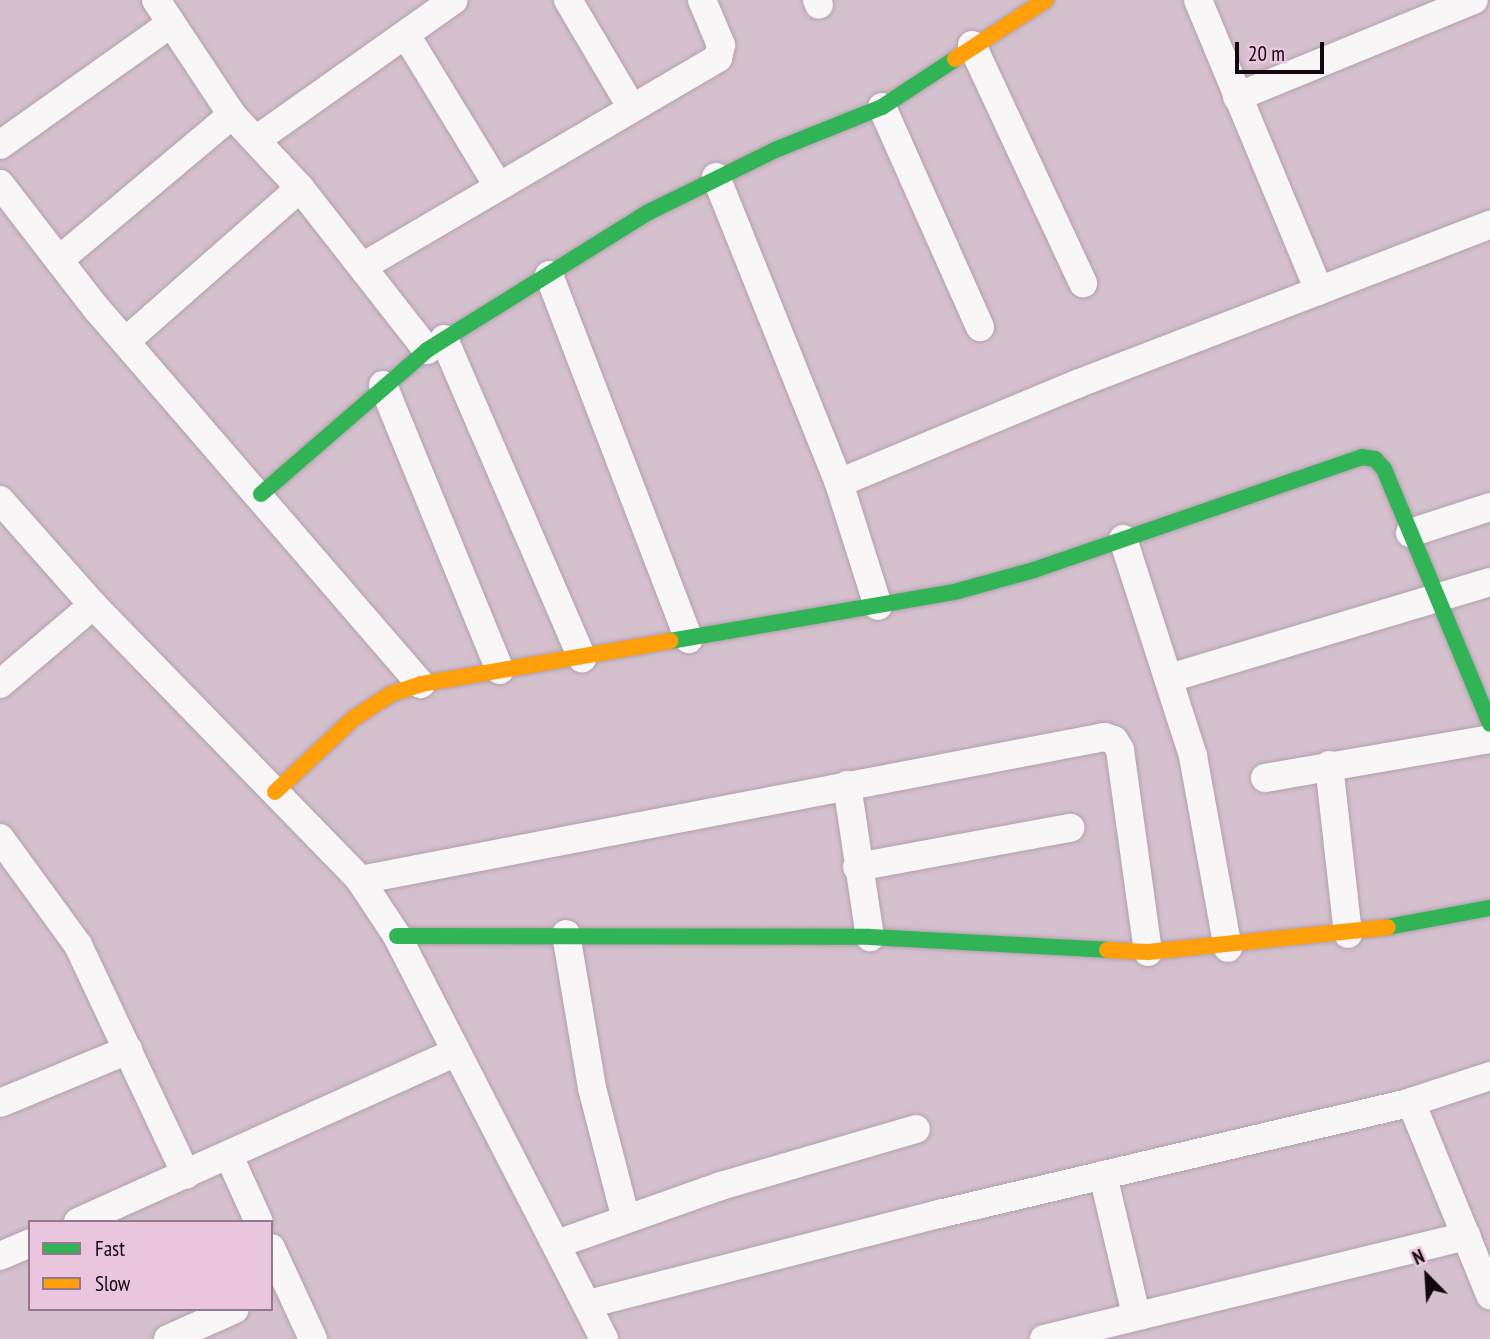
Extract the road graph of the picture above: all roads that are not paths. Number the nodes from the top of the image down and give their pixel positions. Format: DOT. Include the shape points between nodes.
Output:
graph roads {
  1 [pos="156,0"];
  2 [pos="454,0"];
  3 [pos="568,0"];
  4 [pos="702,0"];
  5 [pos="1046,0"];
  6 [pos="1198,0"];
  7 [pos="1474,0"];
  8 [pos="416,18"];
  9 [pos="170,24"];
  10 [pos="972,45"];
  11 [pos="1237,97"];
  12 [pos="630,105"];
  13 [pos="882,107"];
  14 [pos="232,115"];
  15 [pos="256,140"];
  16 [pos="0,145"];
  17 [pos="716,177"];
  18 [pos="0,184"];
  19 [pos="497,184"];
  20 [pos="300,188"];
  21 [pos="1490,225"];
  22 [pos="59,260"];
  23 [pos="362,267"];
  24 [pos="549,275"];
  25 [pos="1083,283"];
  26 [pos="1319,291"];
  27 [pos="980,327"];
  28 [pos="127,340"];
  29 [pos="436,345"];
  30 [pos="383,385"];
  31 [pos="839,483"];
  32 [pos="261,494"];
  33 [pos="0,500"];
  34 [pos="1490,507"];
  35 [pos="1410,533"];
  36 [pos="1123,539"];
  37 [pos="1490,582"];
  38 [pos="1437,596"];
  39 [pos="93,605"];
  40 [pos="878,606"];
  41 [pos="689,639"];
  42 [pos="582,658"];
  43 [pos="500,670"];
  44 [pos="1170,678"];
  45 [pos="0,684"];
  46 [pos="421,684"];
  47 [pos="1490,724"];
  48 [pos="1490,739"];
  49 [pos="1329,765"];
  50 [pos="1265,778"];
  51 [pos="847,785"];
  52 [pos="275,792"];
  53 [pos="1070,828"];
  54 [pos="0,838"];
  55 [pos="856,867"];
  56 [pos="360,880"];
  57 [pos="1490,908"];
  58 [pos="566,934"];
  59 [pos="1348,934"];
  60 [pos="397,936"];
  61 [pos="870,937"];
  62 [pos="1228,948"];
  63 [pos="1148,952"];
  64 [pos="128,1050"];
  65 [pos="457,1052"];
  66 [pos="1490,1076"];
  67 [pos="1411,1102"];
  68 [pos="0,1103"];
  69 [pos="916,1129"];
  70 [pos="229,1156"];
  71 [pos="187,1175"];
  72 [pos="1104,1175"];
  73 [pos="626,1219"];
  74 [pos="83,1220"];
  75 [pos="258,1220"];
  76 [pos="1467,1236"];
  77 [pos="28,1244"];
  78 [pos="557,1244"];
  79 [pos="0,1256"];
  80 [pos="273,1257"];
  81 [pos="280,1289"];
  82 [pos="1490,1296"];
  83 [pos="589,1304"];
  84 [pos="231,1311"];
  85 [pos="1136,1315"];
  86 [pos="168,1339"];
  87 [pos="313,1339"];
  88 [pos="604,1339"];
  89 [pos="1044,1339"];
  1 -- 9 [label="street"];
  2 -- 8 [label="street"];
  3 -- 12 [label="street"];
  4 -- 12 [label="street" via="721,46 718,58"];
  5 -- 10 [label="street"];
  6 -- 11 [label="street"];
  7 -- 11 [label="street"];
  8 -- 15 [label="street"];
  8 -- 19 [label="street"];
  9 -- 14 [label="street"];
  9 -- 16 [label="street"];
  10 -- 13 [label="street"];
  10 -- 25 [label="street"];
  11 -- 26 [label="street"];
  12 -- 19 [label="street"];
  13 -- 17 [label="street"];
  13 -- 27 [label="street"];
  14 -- 15 [label="street"];
  14 -- 22 [label="street"];
  15 -- 20 [label="street"];
  17 -- 24 [label="street" via="647,213"];
  17 -- 31 [label="street"];
  18 -- 22 [label="street"];
  19 -- 23 [label="street"];
  20 -- 23 [label="street"];
  20 -- 28 [label="street"];
  21 -- 26 [label="street"];
  22 -- 28 [label="street"];
  23 -- 29 [label="street"];
  24 -- 29 [label="street"];
  24 -- 41 [label="street"];
  26 -- 31 [label="street"];
  28 -- 32 [label="street"];
  29 -- 30 [label="street"];
  29 -- 42 [label="street"];
  30 -- 32 [label="street"];
  30 -- 43 [label="street"];
  31 -- 40 [label="street"];
  32 -- 46 [label="street"];
  33 -- 39 [label="street"];
  34 -- 35 [label="street"];
  35 -- 36 [label="street" via="1384,469 1375,459 1362,457"];
  35 -- 38 [label="street"];
  36 -- 40 [label="street" via="1034,570"];
  36 -- 44 [label="street"];
  37 -- 38 [label="street"];
  38 -- 44 [label="street"];
  38 -- 47 [label="street"];
  39 -- 45 [label="street"];
  39 -- 52 [label="street"];
  40 -- 41 [label="street"];
  41 -- 42 [label="street"];
  42 -- 43 [label="street"];
  43 -- 46 [label="street"];
  44 -- 62 [label="street" via="1194,756"];
  46 -- 52 [label="street" via="391,694 354,718"];
  48 -- 49 [label="street"];
  49 -- 50 [label="street"];
  49 -- 59 [label="street"];
  51 -- 55 [label="street"];
  51 -- 56 [label="street"];
  51 -- 63 [label="street" via="1104,737 1114,740 1120,750"];
  52 -- 56 [label="street"];
  53 -- 55 [label="street"];
  54 -- 64 [label="street" via="78,945"];
  55 -- 61 [label="street"];
  56 -- 60 [label="street"];
  57 -- 59 [label="street"];
  58 -- 60 [label="street"];
  58 -- 61 [label="street"];
  58 -- 73 [label="street" via="592,1088"];
  59 -- 62 [label="street"];
  60 -- 65 [label="street"];
  61 -- 63 [label="street"];
  62 -- 63 [label="street"];
  64 -- 68 [label="street"];
  64 -- 71 [label="street"];
  65 -- 70 [label="street"];
  65 -- 78 [label="street"];
  66 -- 67 [label="street"];
  67 -- 72 [label="street"];
  67 -- 76 [label="street"];
  69 -- 73 [label="street"];
  70 -- 71 [label="street"];
  70 -- 75 [label="street"];
  71 -- 74 [label="street"];
  72 -- 83 [label="street"];
  72 -- 85 [label="street"];
  73 -- 78 [label="street"];
  76 -- 82 [label="street"];
  76 -- 85 [label="street"];
  77 -- 79 [label="street"];
  78 -- 83 [label="street"];
  80 -- 81 [label="street"];
  81 -- 87 [label="street"];
  83 -- 88 [label="street"];
  84 -- 86 [label="street"];
  85 -- 89 [label="street"];
}
